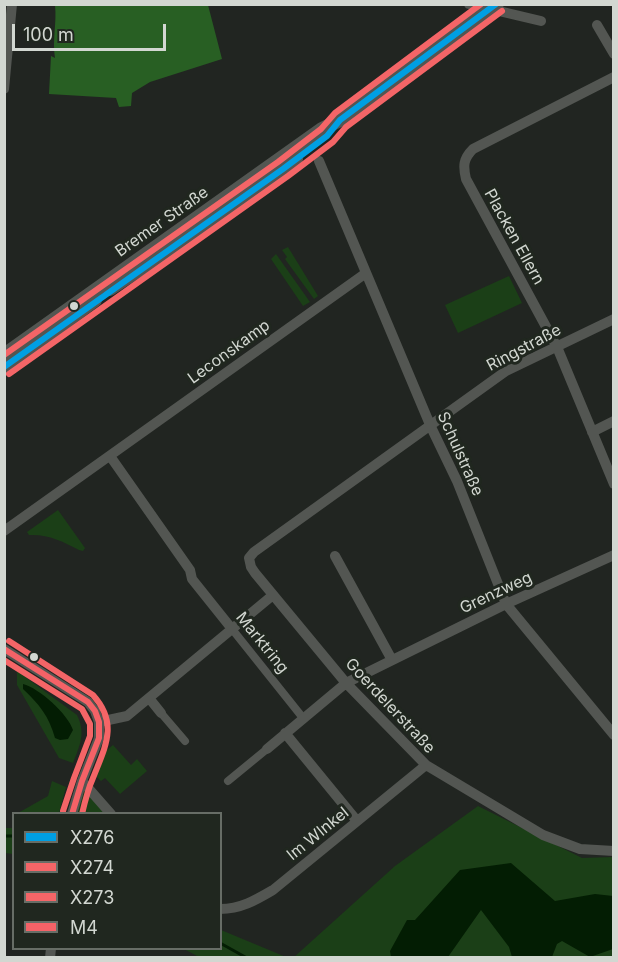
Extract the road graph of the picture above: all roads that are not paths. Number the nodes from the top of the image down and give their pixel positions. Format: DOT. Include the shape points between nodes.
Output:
graph roads {
  1 [pos="12,4"];
  2 [pos="469,4"];
  3 [pos="494,7"];
  4 [pos="541,21"];
  5 [pos="597,24"];
  6 [pos="614,54"];
  7 [pos="614,77"];
  8 [pos="4,89"];
  9 [pos="340,120"];
  10 [pos="319,161"];
  11 [pos="366,273"];
  12 [pos="614,319"];
  13 [pos="557,346"];
  14 [pos="4,355"];
  15 [pos="4,368"];
  16 [pos="614,421"];
  17 [pos="431,427"];
  18 [pos="592,432"];
  19 [pos="110,456"];
  20 [pos="614,484"];
  21 [pos="4,531"];
  22 [pos="614,555"];
  23 [pos="335,556"];
  24 [pos="249,558"];
  25 [pos="273,595"];
  26 [pos="506,604"];
  27 [pos="232,629"];
  28 [pos="4,649"];
  29 [pos="392,660"];
  30 [pos="346,683"];
  31 [pos="149,698"];
  32 [pos="161,712"];
  33 [pos="303,718"];
  34 [pos="99,722"];
  35 [pos="285,734"];
  36 [pos="614,735"];
  37 [pos="185,741"];
  38 [pos="267,749"];
  39 [pos="426,765"];
  40 [pos="228,781"];
  41 [pos="82,782"];
  42 [pos="72,812"];
  43 [pos="110,812"];
  44 [pos="357,821"];
  45 [pos="614,851"];
  46 [pos="222,909"];
  1 -- 8 [label="street"];
  2 -- 3 [label="street"];
  3 -- 4 [label="street"];
  3 -- 9 [label="street, Bremer Straße"];
  5 -- 6 [label="street"];
  7 -- 13 [label="street, Placken Ellern" via="473,149 463,167"];
  9 -- 14 [label="street, Bremer Straße"];
  9 -- 15 [label="street, Bremer Straße" via="327,136 291,163"];
  10 -- 11 [label="street, Schulstraße"];
  11 -- 17 [label="street, Schulstraße"];
  11 -- 19 [label="street, Leconskamp"];
  12 -- 13 [label="street, Ringstraße"];
  13 -- 17 [label="street, Ringstraße" via="506,371"];
  13 -- 18 [label="street, Placken Ellern"];
  16 -- 18 [label="street"];
  17 -- 24 [label="street, Ringstraße"];
  17 -- 26 [label="street, Schulstraße"];
  18 -- 20 [label="street, Placken Ellern"];
  19 -- 21 [label="street, Leconskamp"];
  19 -- 27 [label="street, Marktring" via="190,570 197,587"];
  22 -- 26 [label="street, Grenzweg"];
  23 -- 29 [label="street"];
  24 -- 25 [label="street, Goerdelerstraße" via="251,567"];
  25 -- 27 [label="street"];
  25 -- 30 [label="street, Goerdelerstraße"];
  26 -- 29 [label="street, Grenzweg"];
  26 -- 36 [label="street, Schulstraße"];
  27 -- 31 [label="street"];
  27 -- 33 [label="street, Marktring"];
  28 -- 34 [label="street" via="88,702"];
  29 -- 30 [label="street"];
  30 -- 33 [label="street"];
  30 -- 39 [label="street, Goerdelerstraße"];
  31 -- 32 [label="street"];
  31 -- 34 [label="street" via="127,716"];
  32 -- 37 [label="street"];
  33 -- 35 [label="street"];
  34 -- 41 [label="street" via="99,738"];
  35 -- 38 [label="street"];
  35 -- 44 [label="street"];
  38 -- 40 [label="street"];
  39 -- 44 [label="street, Im WInkel"];
  39 -- 45 [label="street, Goerdelerstraße" via="543,835 580,849"];
  41 -- 42 [label="street"];
  41 -- 43 [label="street"];
  44 -- 46 [label="street, Im WInkel" via="273,890 253,902"];
}
